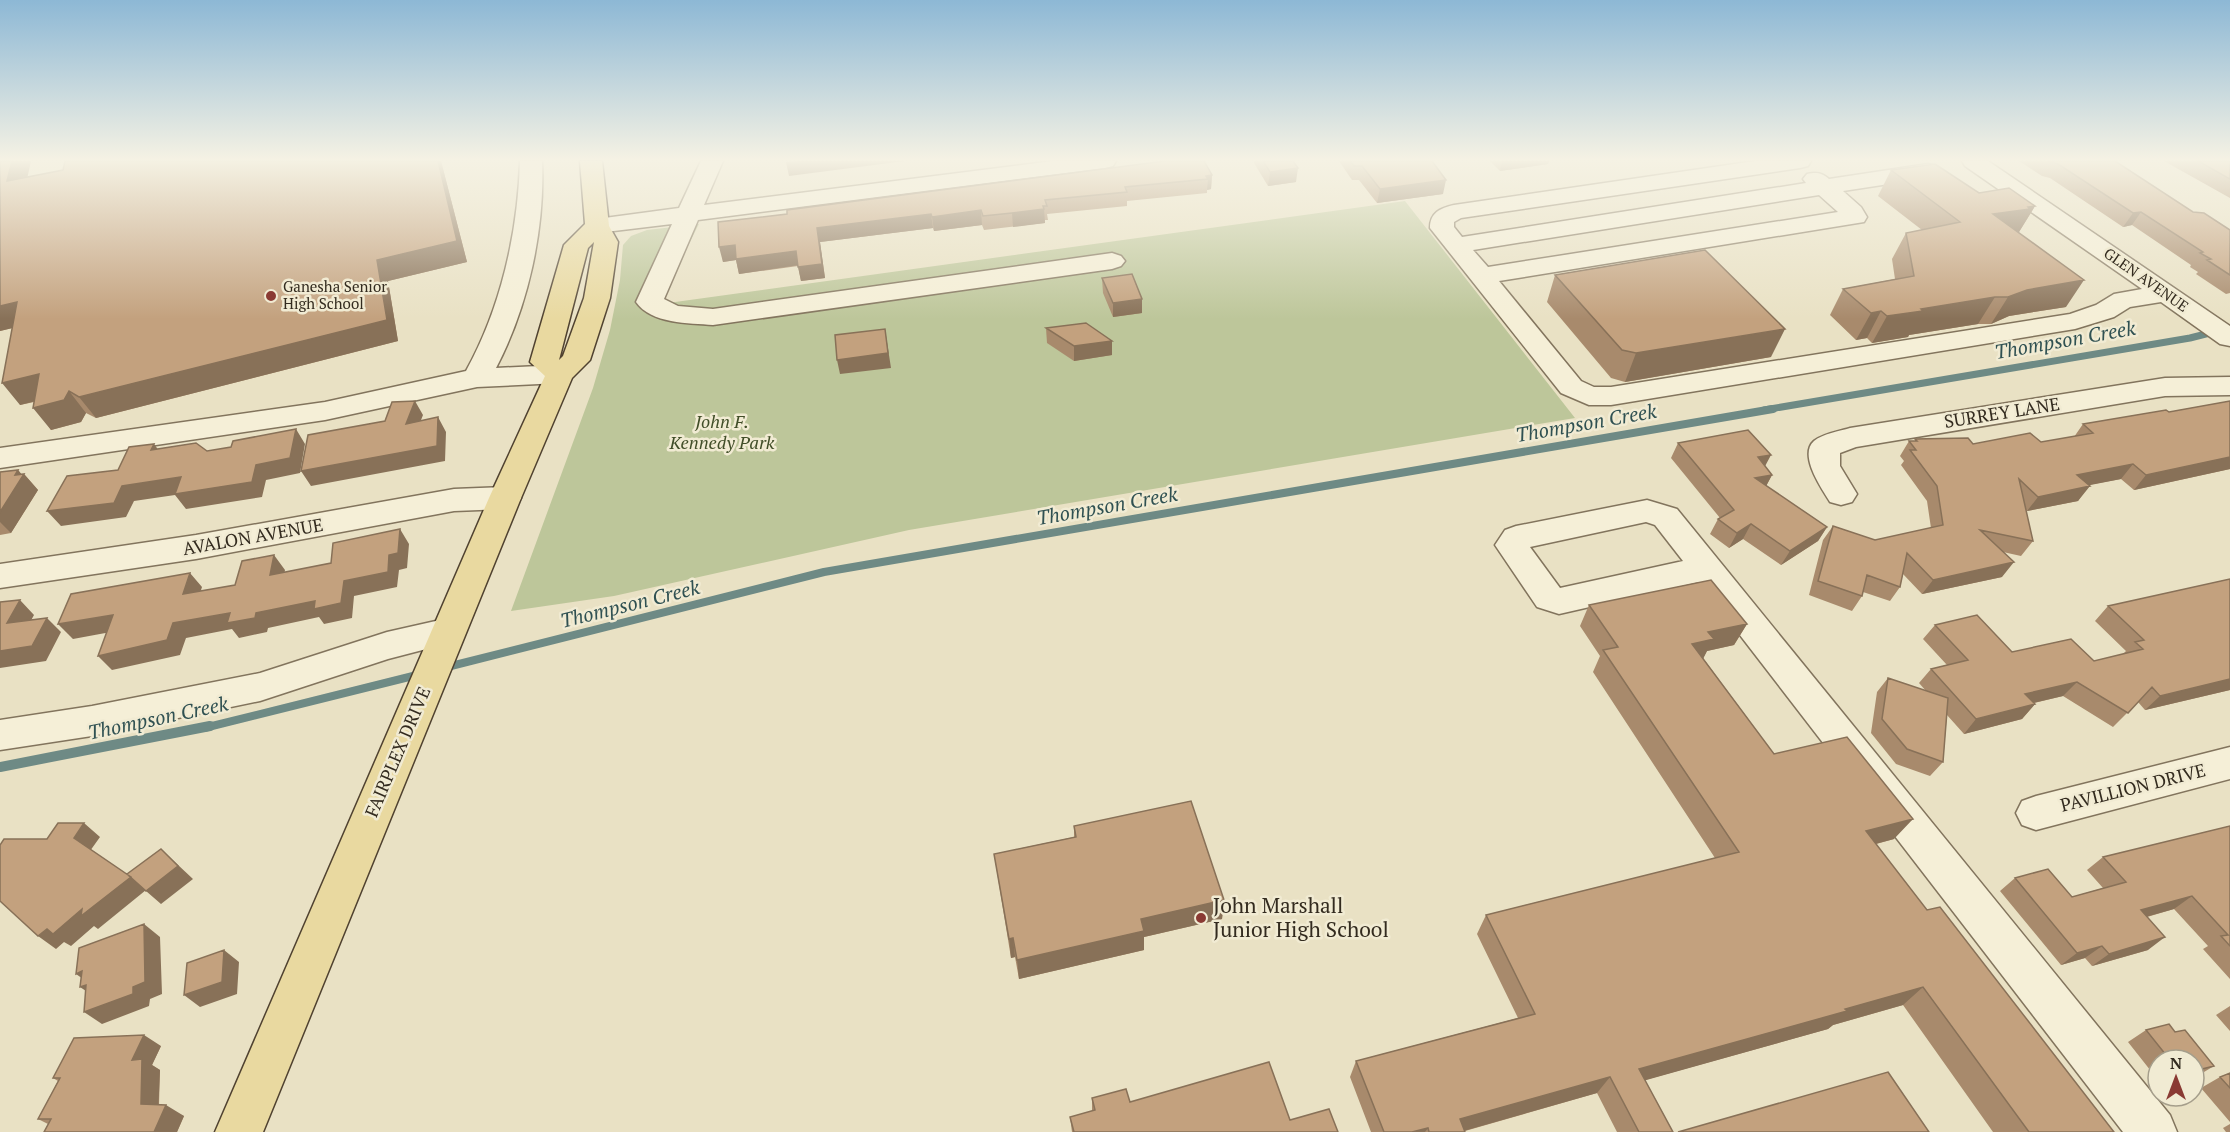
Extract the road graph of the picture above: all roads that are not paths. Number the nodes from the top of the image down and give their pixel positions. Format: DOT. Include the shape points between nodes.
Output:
graph roads {
  1 [pos="689,213"];
  2 [pos="527,214"];
  3 [pos="596,214"];
  4 [pos="683,214"];
  5 [pos="1451,214"];
  6 [pos="1658,214"];
  7 [pos="1852,214"];
  8 [pos="2049,214"];
  9 [pos="597,226"];
  10 [pos="1456,245"];
  11 [pos="1112,261"];
  12 [pos="1482,276"];
  13 [pos="2165,294"];
  14 [pos="2212,316"];
  15 [pos="2230,338"];
  16 [pos="560,374"];
  17 [pos="477,378"];
  18 [pos="2230,386"];
  19 [pos="0,458"];
  20 [pos="1841,494"];
  21 [pos="505,498"];
  22 [pos="1706,568"];
  23 [pos="0,576"];
  24 [pos="446,638"];
  25 [pos="0,735"];
  26 [pos="2230,763"];
  27 [pos="2036,813"];
  28 [pos="239,1132"];
  29 [pos="2153,1132"];
  1 -- 11 [label="street" via="649,302 673,313 712,316"];
  2 -- 17 [label="street" via="512,288 486,364"];
  3 -- 9 [label="main road, FAIRPLEX DRIVE"];
  4 -- 9 [label="street"];
  5 -- 10 [label="street" via="1442,219 1442,228"];
  6 -- 10 [label="street"];
  7 -- 12 [label="street" via="1855,217"];
  8 -- 13 [label="street, GLEN AVENUE"];
  9 -- 16 [label="main road, FAIRPLEX DRIVE" via="606,243 597,298 576,360"];
  10 -- 12 [label="street"];
  12 -- 13 [label="street" via="1571,387 1589,396 1611,396 2075,321 2105,311 2122,300"];
  13 -- 14 [label="street, GLEN AVENUE"];
  14 -- 15 [label="street, GLEN AVENUE"];
  16 -- 17 [label="street"];
  16 -- 21 [label="main road, FAIRPLEX DRIVE"];
  17 -- 19 [label="street" via="325,411"];
  18 -- 20 [label="street, SURREY LANE" via="2166,387 1850,438 1825,448 1825,466"];
  21 -- 23 [label="street, AVALON AVENUE" via="454,500 196,547"];
  21 -- 24 [label="main road, FAIRPLEX DRIVE"];
  22 -- 22 [label="street" via="1666,517 1647,511 1516,538 1510,545 1549,598 1559,601"];
  22 -- 29 [label="street"];
  24 -- 25 [label="street" via="387,646 260,687"];
  24 -- 28 [label="main road, FAIRPLEX DRIVE"];
  26 -- 27 [label="street, PAVILLION DRIVE"];
}
